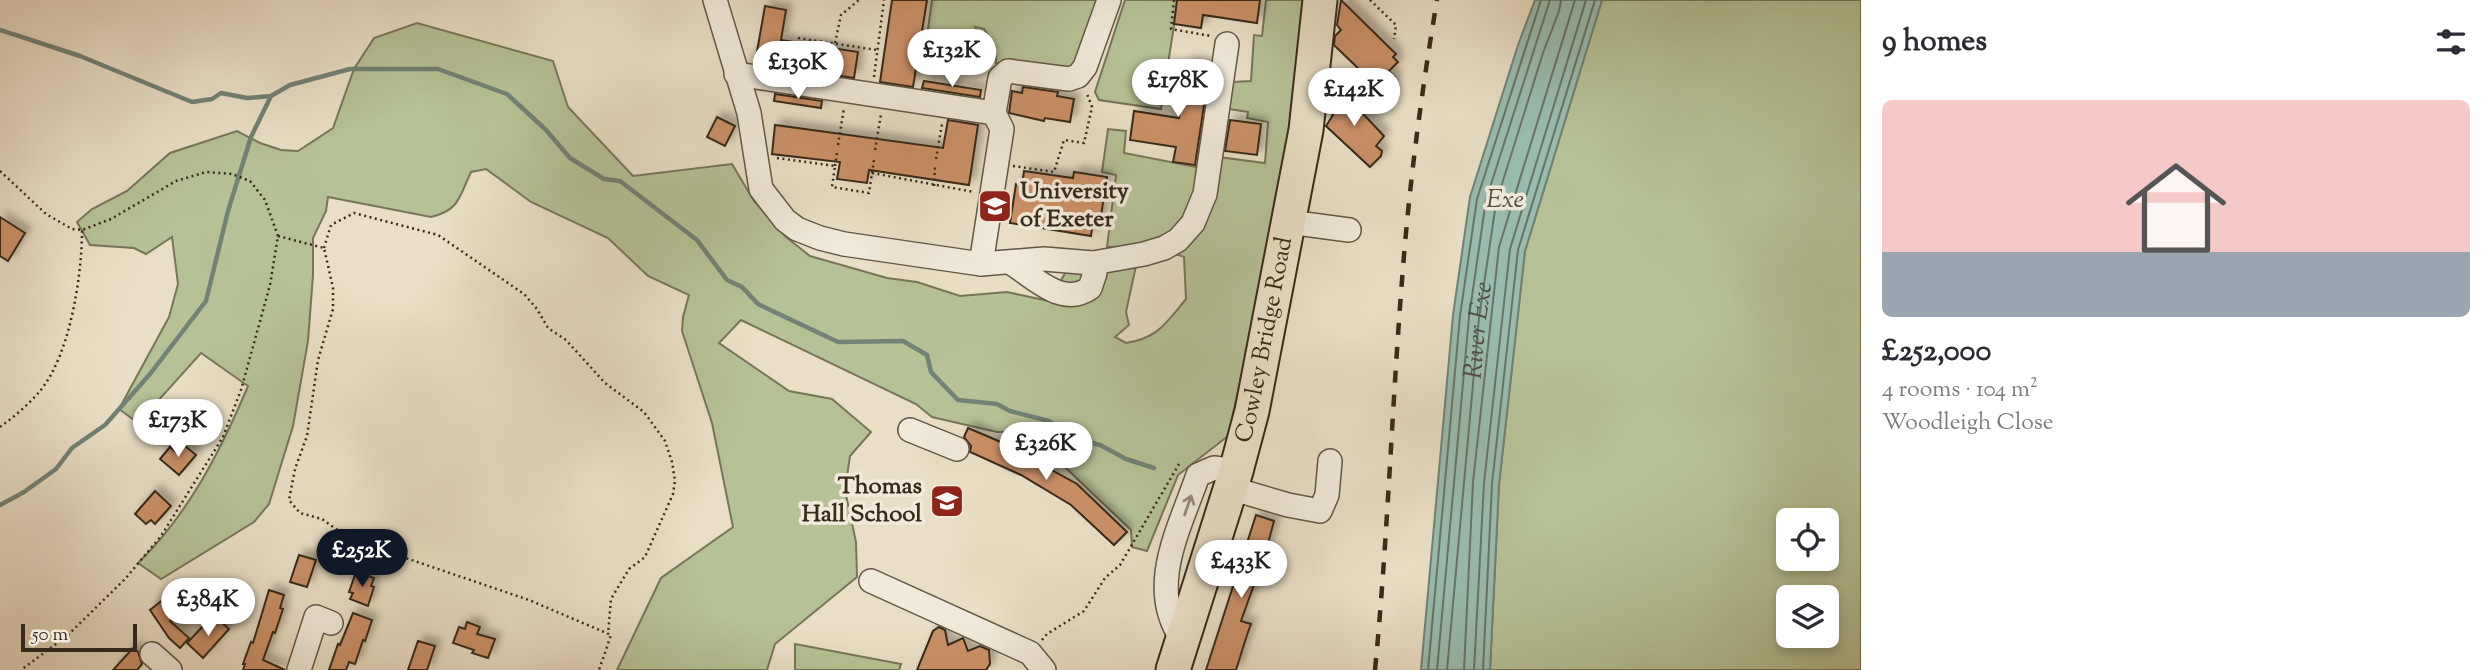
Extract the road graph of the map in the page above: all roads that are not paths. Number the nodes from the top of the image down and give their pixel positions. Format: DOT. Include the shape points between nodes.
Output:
graph roads {
  1 [pos="715,0"];
  2 [pos="1108,0"];
  3 [pos="1320,0"];
  4 [pos="1227,44"];
  5 [pos="736,74"];
  6 [pos="994,113"];
  7 [pos="1289,222"];
  8 [pos="1349,230"];
  9 [pos="1011,262"];
  10 [pos="1093,262"];
  11 [pos="981,264"];
  12 [pos="910,430"];
  13 [pos="957,449"];
  14 [pos="1330,461"];
  15 [pos="1233,480"];
  16 [pos="871,581"];
  17 [pos="317,617"];
  18 [pos="152,654"];
  19 [pos="1037,662"];
  20 [pos="177,667"];
  21 [pos="299,670"];
  22 [pos="1173,670"];
  1 -- 5 [label="street"];
  2 -- 6 [label="street" via="1080,74 1069,79 1005,72"];
  3 -- 7 [label="highway, Cowley Bridge Road" via="1306,131"];
  4 -- 10 [label="street" via="1208,181 1193,223 1164,248"];
  5 -- 6 [label="street" via="877,104"];
  5 -- 11 [label="street" via="749,113 761,188 797,229 844,244"];
  6 -- 11 [label="street" via="1002,129"];
  7 -- 8 [label="street"];
  7 -- 15 [label="highway, Cowley Bridge Road" via="1252,411"];
  9 -- 10 [label="street"];
  9 -- 10 [label="street" via="1052,290 1078,295 1090,288"];
  9 -- 11 [label="street"];
  12 -- 13 [label="street"];
  14 -- 15 [label="street" via="1327,495 1320,511 1288,505"];
  15 -- 22 [label="highway, Cowley Bridge Road"];
  16 -- 19 [label="street"];
  17 -- 21 [label="street"];
  18 -- 20 [label="street"];
}
